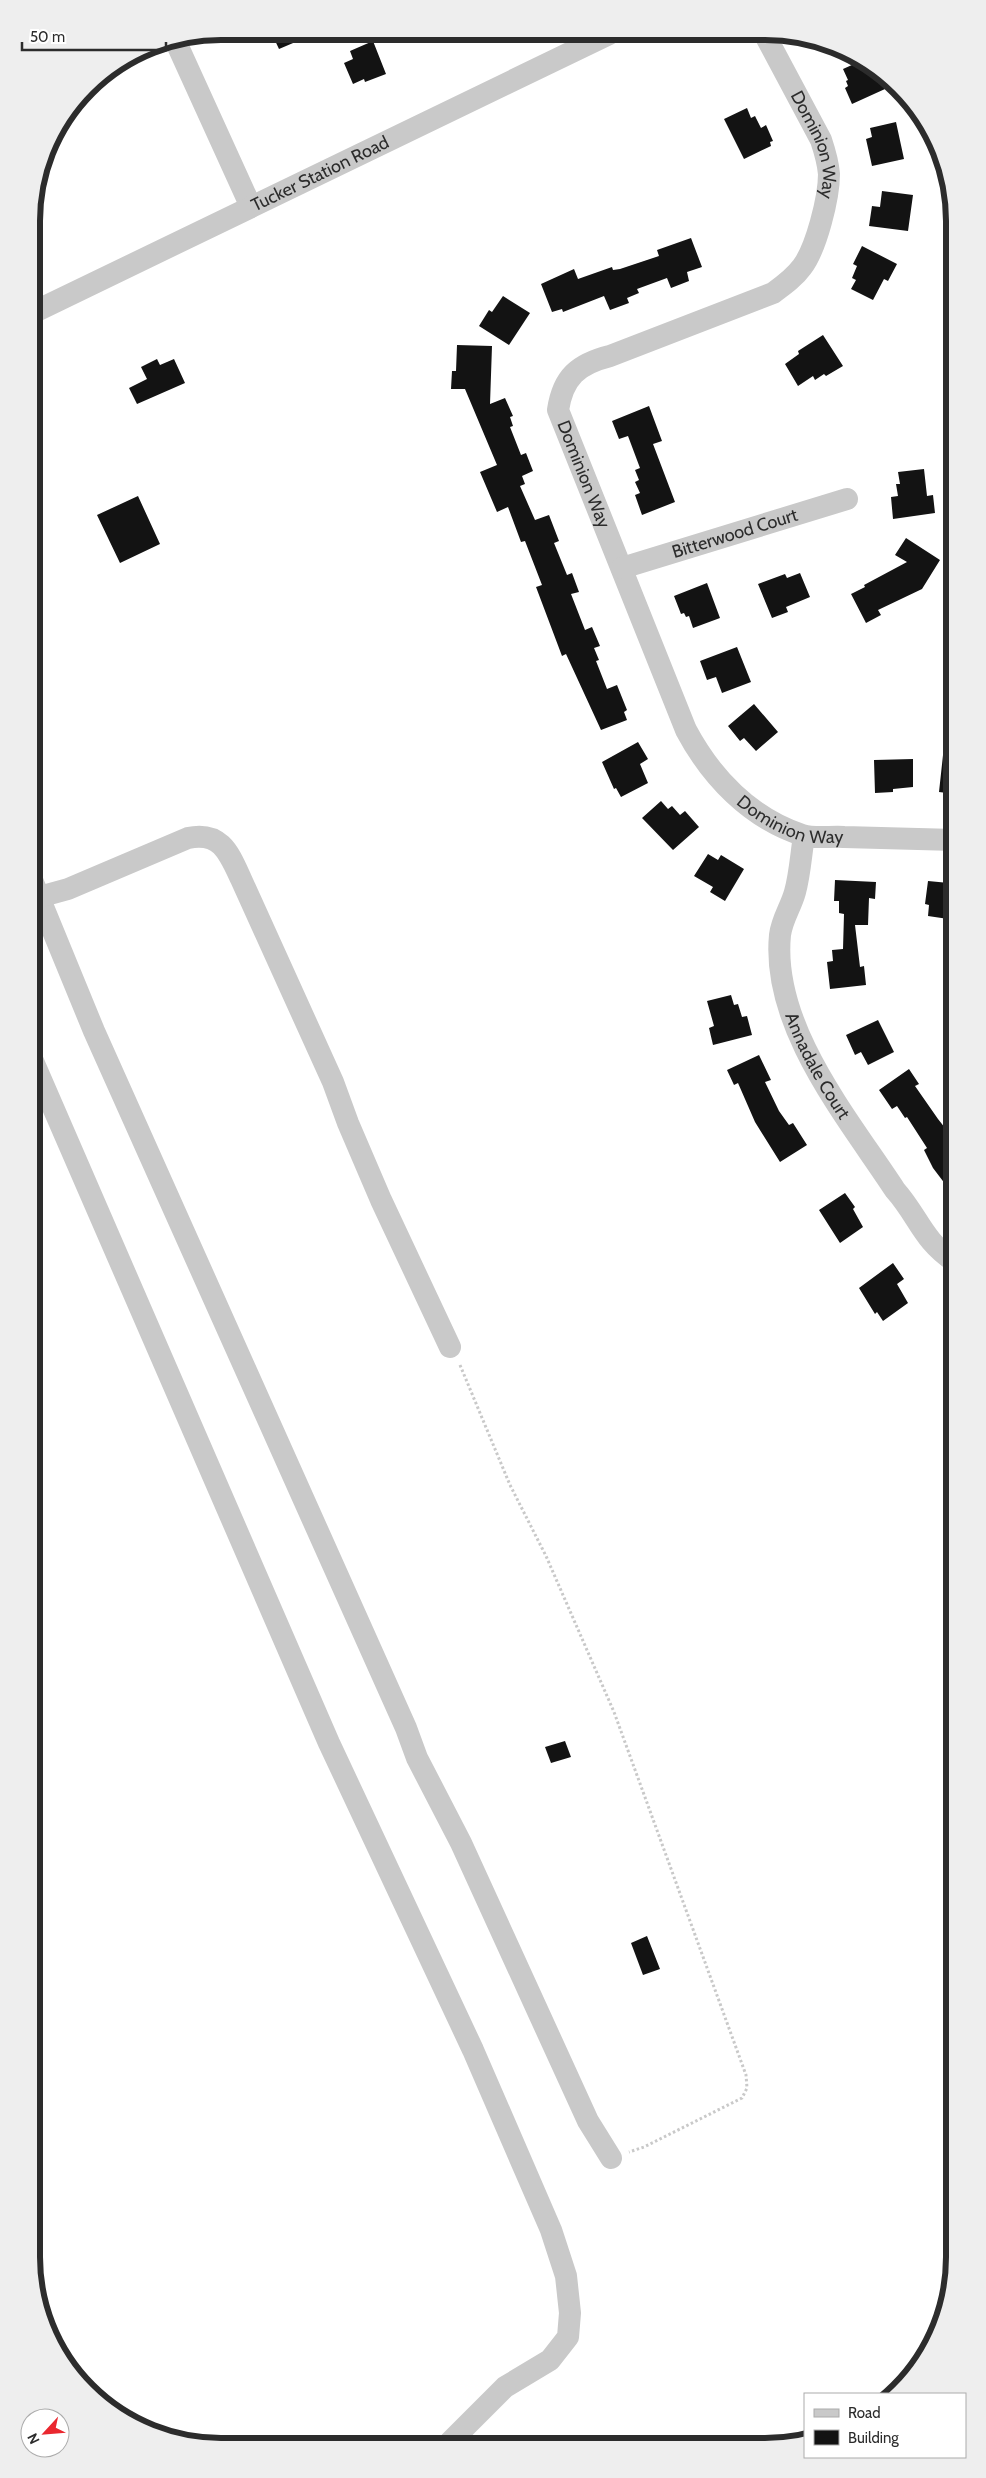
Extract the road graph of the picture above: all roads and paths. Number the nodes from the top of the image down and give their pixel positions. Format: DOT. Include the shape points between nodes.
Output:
graph roads {
  1 [pos="596,40"];
  2 [pos="768,40"];
  3 [pos="177,45"];
  4 [pos="251,207"];
  5 [pos="40,309"];
  6 [pos="847,499"];
  7 [pos="622,568"];
  8 [pos="804,836"];
  9 [pos="946,840"];
  10 [pos="40,888"];
  11 [pos="40,900"];
  12 [pos="40,1077"];
  13 [pos="946,1257"];
  14 [pos="450,1346"];
  15 [pos="611,2158"];
  16 [pos="454,2438"];
  1 -- 4 [label="street, Tucker Station Road"];
  2 -- 7 [label="street, Dominion Way" via="827,156 829,176 821,221 806,260 790,281 773,293 579,368 567,380 560,394 558,410"];
  3 -- 4 [label="street"];
  4 -- 5 [label="street, Tucker Station Road"];
  6 -- 7 [label="street, Bitterwood Court"];
  7 -- 8 [label="street, Dominion Way" via="686,730 700,756 720,781 746,804 774,823"];
  8 -- 9 [label="street, Dominion Way"];
  8 -- 13 [label="street, Annadale Court" via="795,892 780,935 784,987 793,1020 806,1051 836,1101 926,1237"];
  10 -- 14 [label="street" via="68,889 188,838 213,838 228,852 333,1082 381,1200"];
  11 -- 15 [label="street" via="94,1031 417,1758 461,1843 588,2121"];
  12 -- 16 [label="street" via="329,1743 473,2050 551,2230 566,2276 570,2313 568,2337 550,2360 505,2387"];
  14 -- 15 [label="path" via="614,1712 746,2075 747,2088 742,2098 644,2147"];
}
